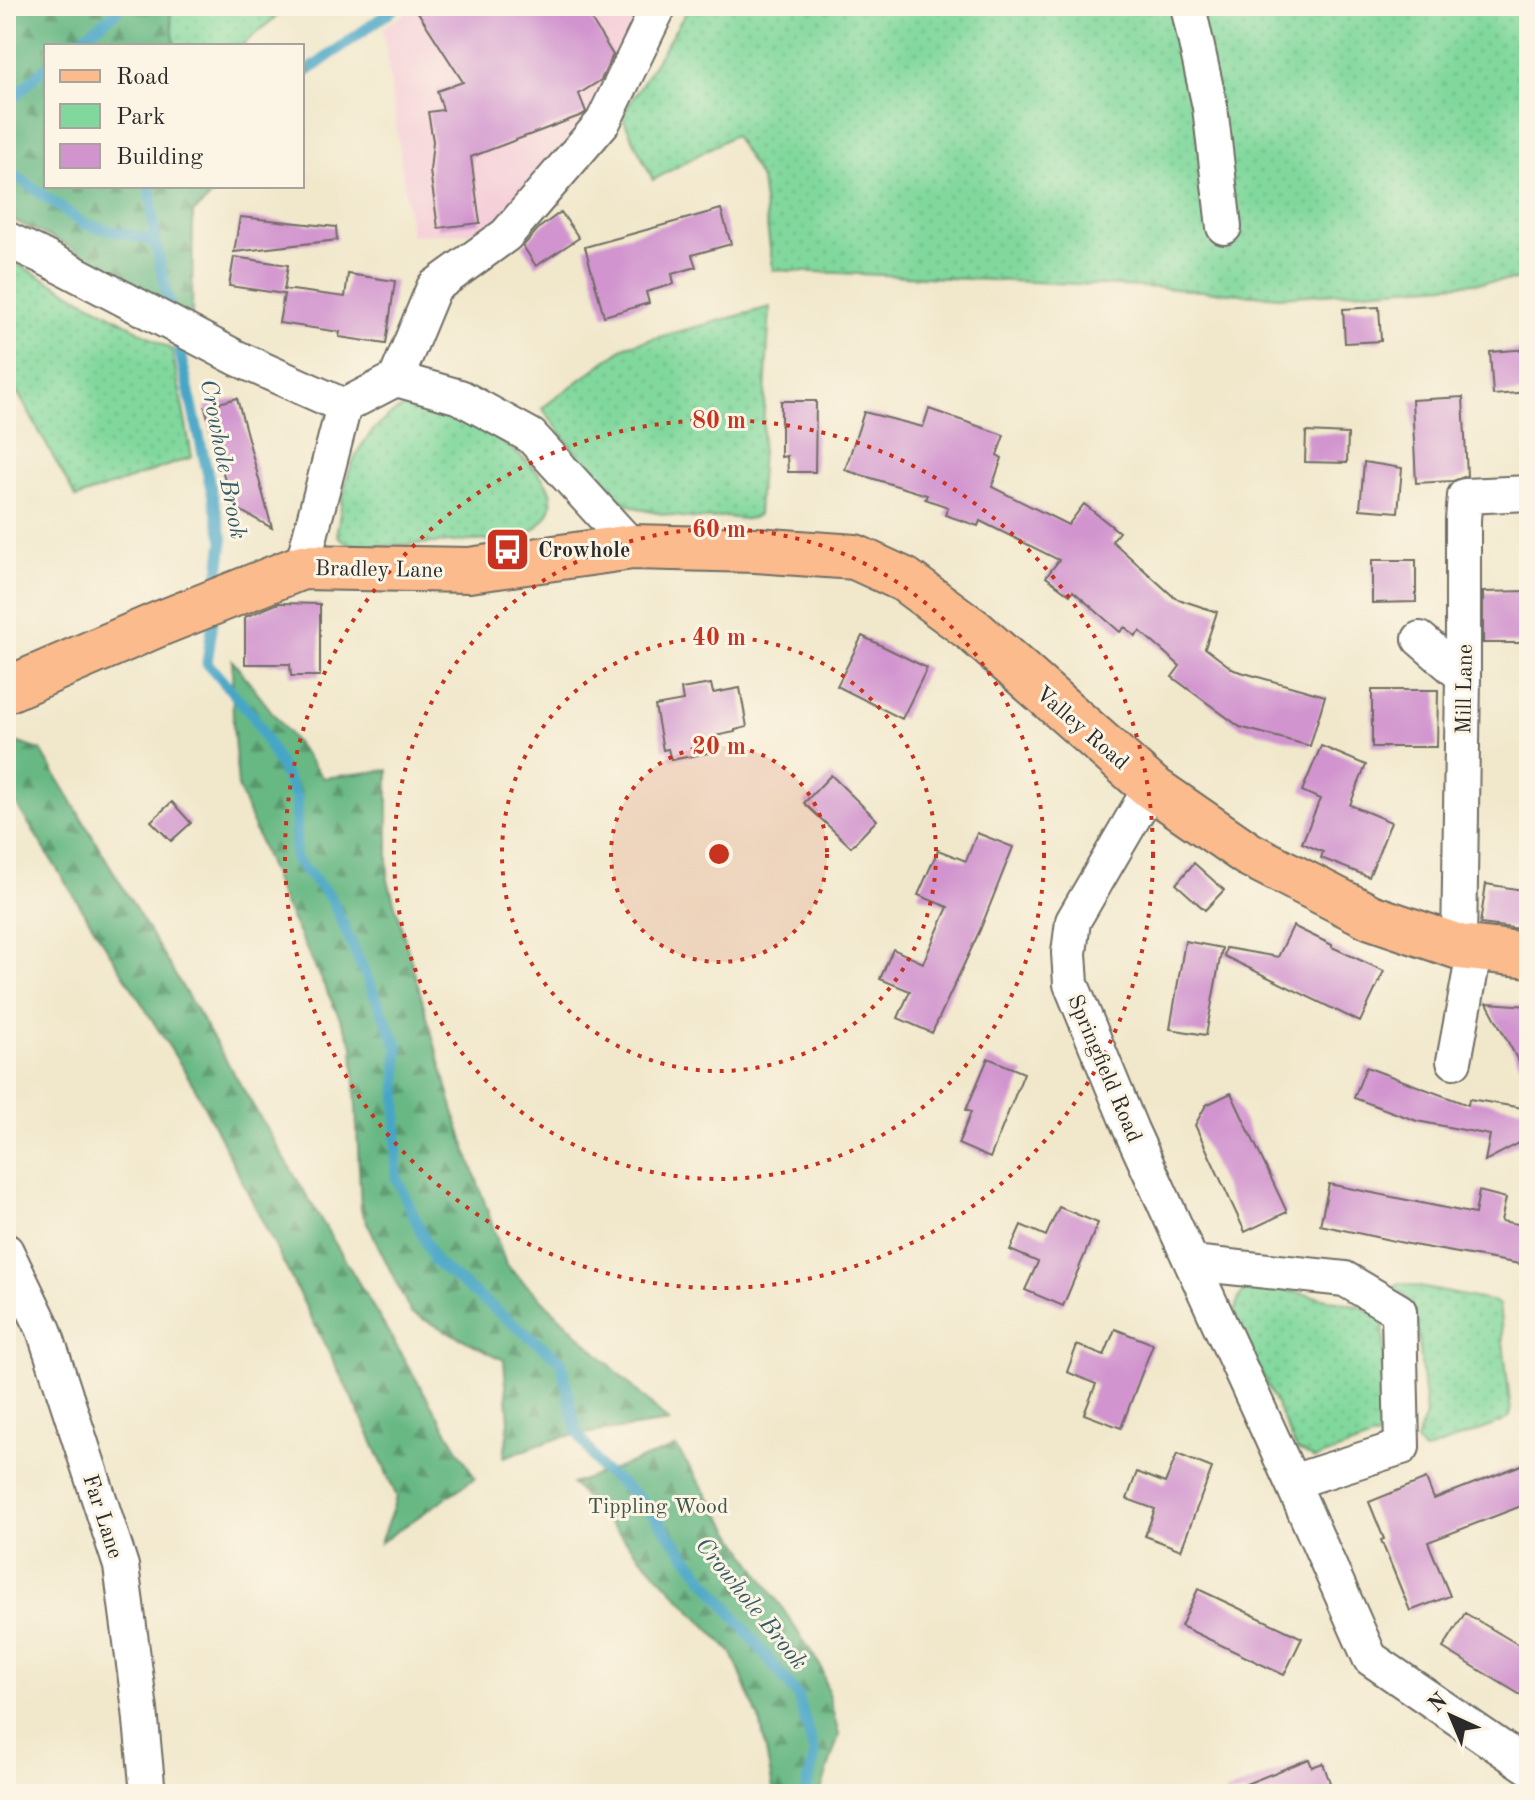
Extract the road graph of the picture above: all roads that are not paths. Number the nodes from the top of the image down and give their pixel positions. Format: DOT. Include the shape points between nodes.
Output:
graph roads {
  1 [pos="659,6"];
  2 [pos="1188,6"];
  3 [pos="1224,227"];
  4 [pos="6,239"];
  5 [pos="396,379"];
  6 [pos="344,406"];
  7 [pos="1529,493"];
  8 [pos="632,547"];
  9 [pos="302,567"];
  10 [pos="1420,639"];
  11 [pos="1463,676"];
  12 [pos="6,690"];
  13 [pos="1151,787"];
  14 [pos="1467,947"];
  15 [pos="1529,955"];
  16 [pos="1454,1061"];
  17 [pos="6,1251"];
  18 [pos="1192,1263"];
  19 [pos="1292,1482"];
  20 [pos="1529,1767"];
  21 [pos="148,1794"];
  1 -- 5 [label="street" via="603,122 506,235 434,287"];
  2 -- 3 [label="street" via="1210,107"];
  4 -- 6 [label="street" via="237,358"];
  5 -- 6 [label="street"];
  5 -- 8 [label="street" via="460,397 531,436"];
  6 -- 9 [label="street"];
  7 -- 11 [label="street, Mill Lane" via="1465,496"];
  8 -- 9 [label="main road, Bradley Lane" via="469,570"];
  8 -- 13 [label="main road, Valley Road" via="855,557 905,580 974,631"];
  9 -- 12 [label="main road, Bradley Lane"];
  10 -- 11 [label="street"];
  11 -- 14 [label="street, Mill Lane"];
  13 -- 14 [label="main road, Valley Road" via="1248,854 1371,917"];
  13 -- 18 [label="street, Springfield Road" via="1073,921 1071,984"];
  14 -- 15 [label="main road, Valley Road"];
  14 -- 16 [label="street, Mill Lane"];
  17 -- 21 [label="street, Far Lane" via="44,1330 121,1566"];
  18 -- 19 [label="street, Springfield Road"];
  18 -- 19 [label="street" via="1345,1279 1399,1311 1402,1447"];
  19 -- 20 [label="street, Springfield Road" via="1370,1658"];
}
